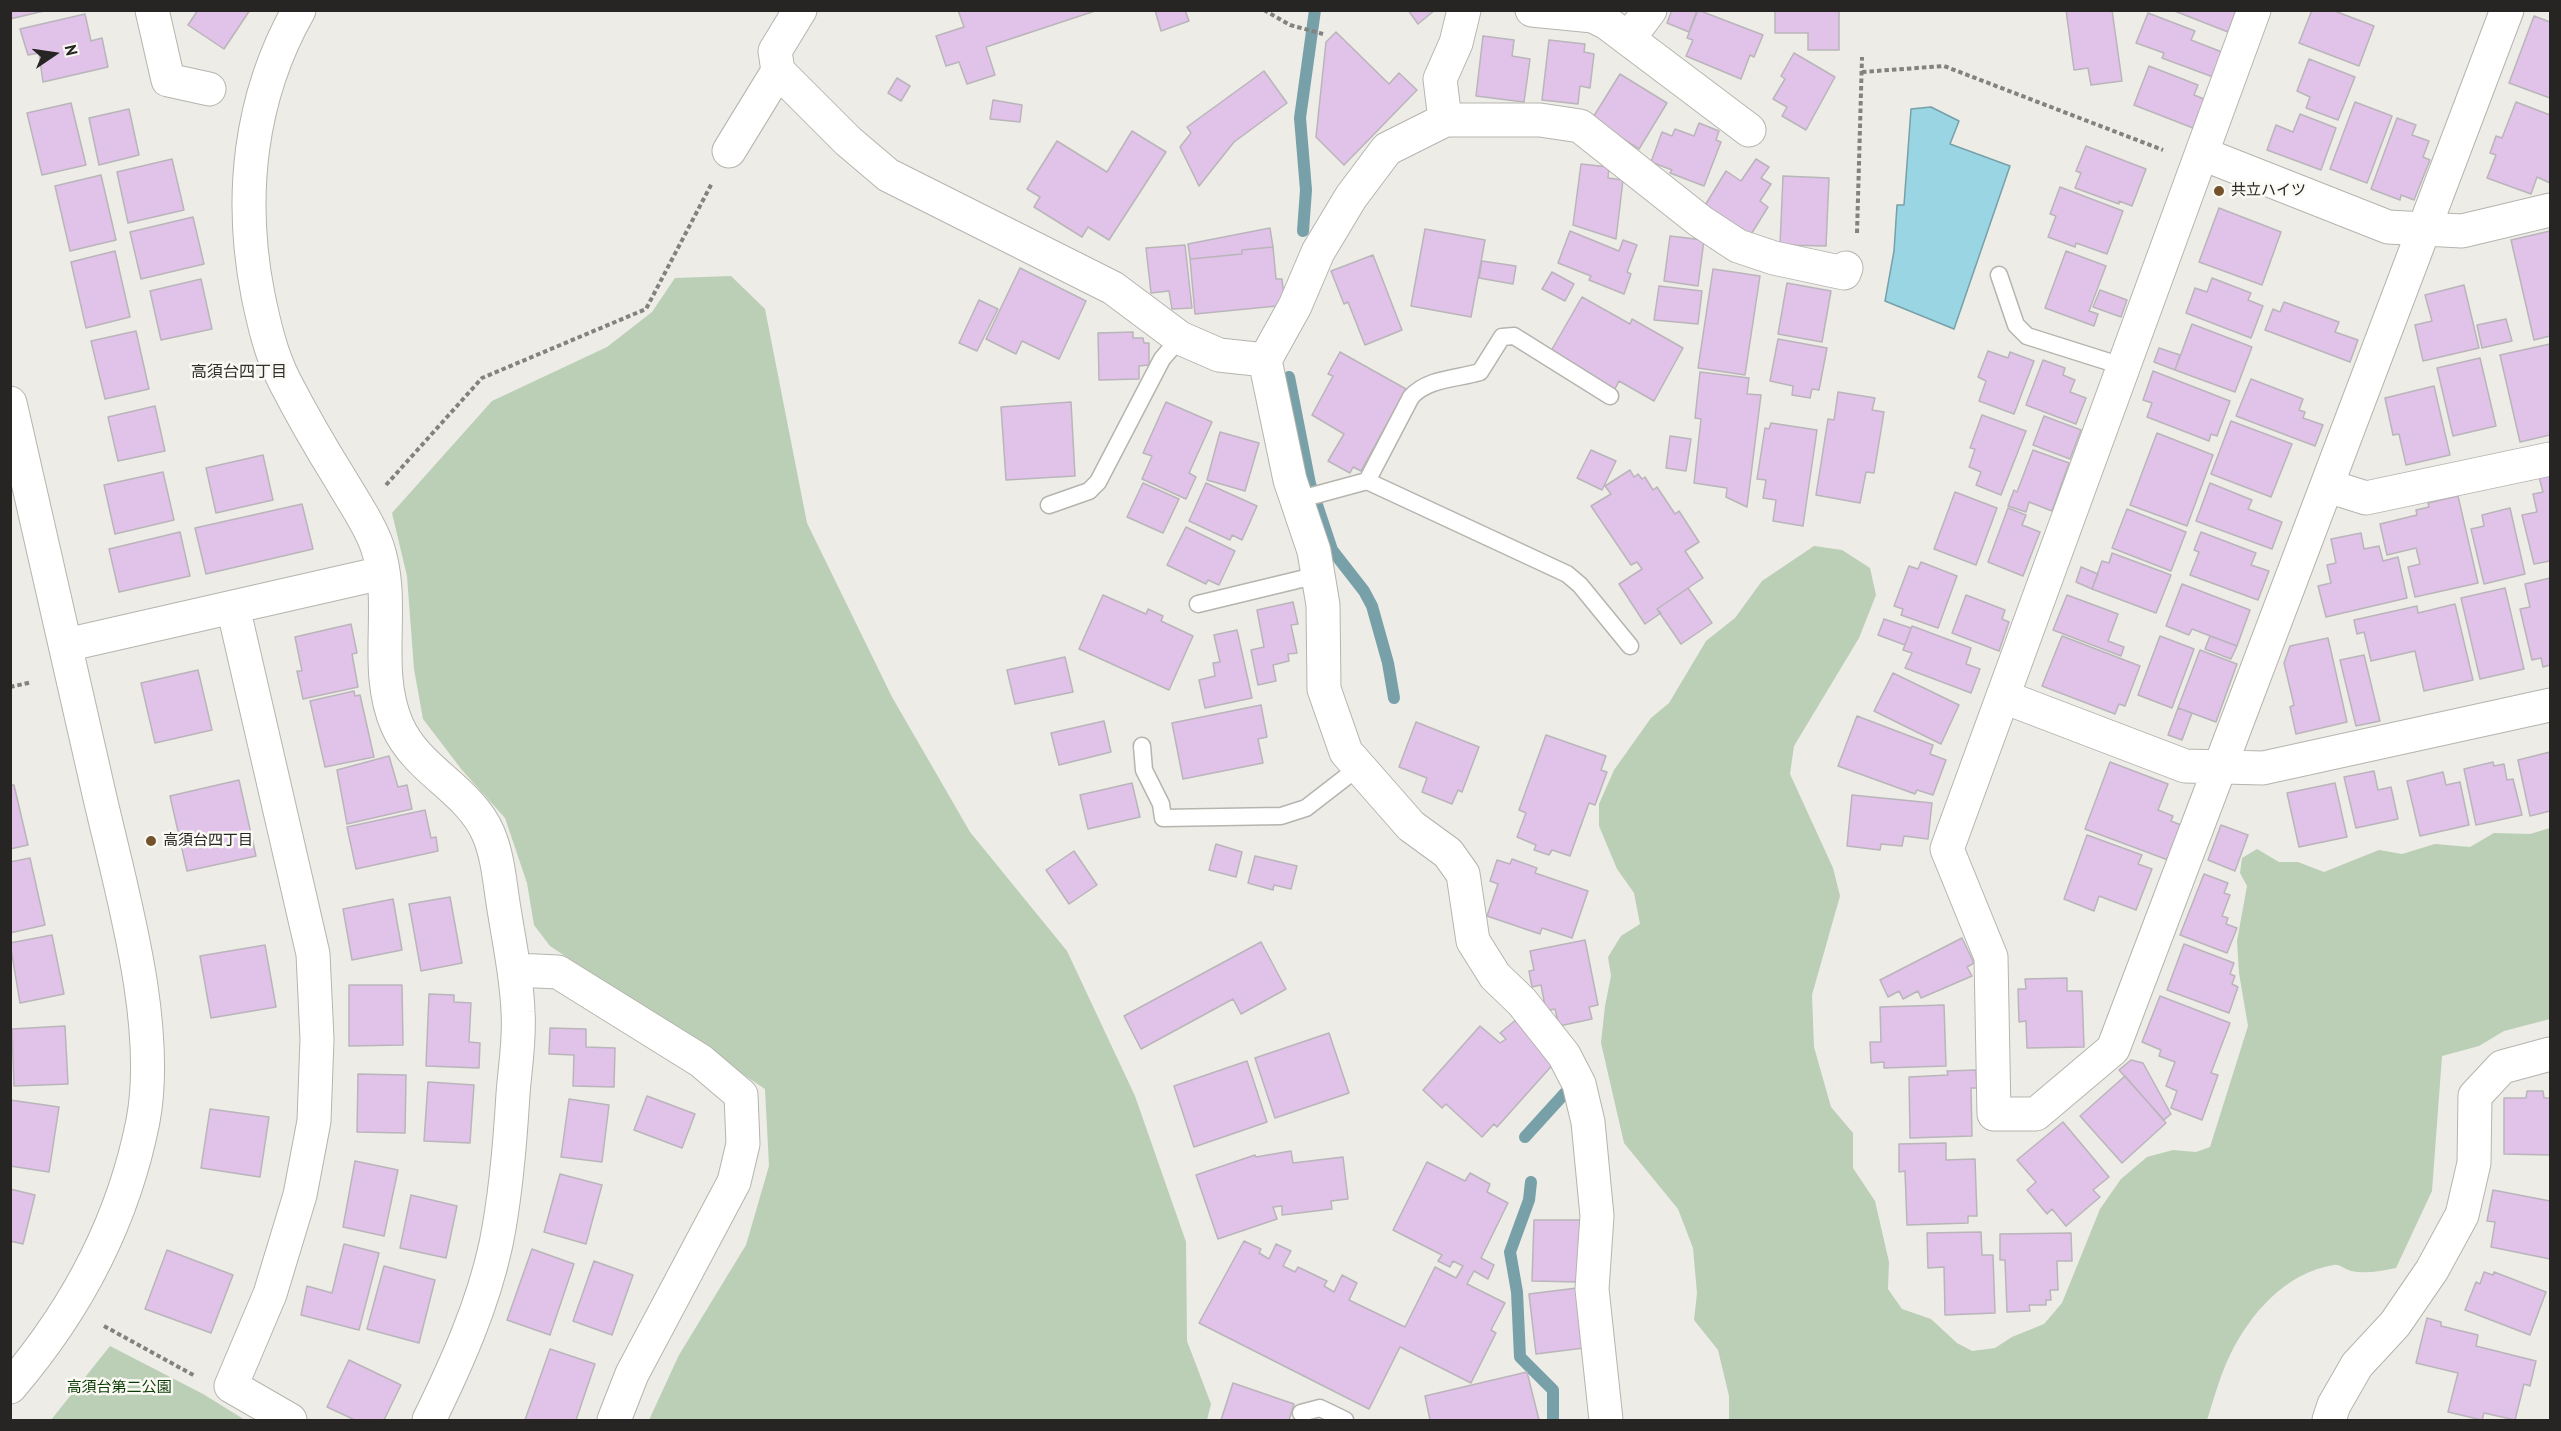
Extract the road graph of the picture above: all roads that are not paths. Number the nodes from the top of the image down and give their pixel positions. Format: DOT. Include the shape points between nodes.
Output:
graph roads {
  1 [pos="152,10"];
  2 [pos="299,10"];
  3 [pos="800,10"];
  4 [pos="1464,10"];
  5 [pos="1532,10"];
  6 [pos="1650,10"];
  7 [pos="2254,10"];
  8 [pos="2507,10"];
  9 [pos="1629,38"];
  10 [pos="778,72"];
  11 [pos="209,89"];
  12 [pos="1445,120"];
  13 [pos="1749,130"];
  14 [pos="729,151"];
  15 [pos="2202,159"];
  16 [pos="2550,210"];
  17 [pos="2423,228"];
  18 [pos="1846,268"];
  19 [pos="1999,275"];
  20 [pos="1180,338"];
  21 [pos="1264,360"];
  22 [pos="2125,367"];
  23 [pos="1610,396"];
  24 [pos="10,403"];
  25 [pos="2550,459"];
  26 [pos="1367,481"];
  27 [pos="2328,486"];
  28 [pos="1309,497"];
  29 [pos="1049,505"];
  30 [pos="382,573"];
  31 [pos="1318,575"];
  32 [pos="1198,604"];
  33 [pos="233,607"];
  34 [pos="66,645"];
  35 [pos="1630,646"];
  36 [pos="2004,696"];
  37 [pos="2550,705"];
  38 [pos="1142,746"];
  39 [pos="1359,767"];
  40 [pos="2218,768"];
  41 [pos="515,970"];
  42 [pos="2550,1054"];
  43 [pos="10,1387"];
  44 [pos="1301,1413"];
  45 [pos="290,1420"];
  46 [pos="429,1420"];
  47 [pos="614,1420"];
  48 [pos="1345,1420"];
  49 [pos="1606,1420"];
  50 [pos="2329,1420"];
  1 -- 11 [label="street" via="168,80"];
  2 -- 30 [label="street" via="268,80 252,140 247,193 251,258 264,321 282,377 361,514 377,546"];
  3 -- 10 [label="street" via="775,51"];
  4 -- 12 [label="street" via="1456,43 1440,79"];
  5 -- 9 [label="street" via="1593,16"];
  6 -- 9 [label="street"];
  7 -- 15 [label="street"];
  8 -- 17 [label="street"];
  9 -- 13 [label="street"];
  10 -- 14 [label="street"];
  10 -- 20 [label="street" via="888,175 1113,288"];
  12 -- 18 [label="street" via="1540,120 1580,126 1700,221 1738,246 1844,273"];
  12 -- 21 [label="street" via="1387,149 1318,252 1295,306"];
  15 -- 17 [label="street" via="2388,227"];
  15 -- 22 [label="street"];
  16 -- 17 [label="street" via="2462,231"];
  17 -- 27 [label="street"];
  19 -- 22 [label="lane" via="2016,325 2027,336"];
  20 -- 21 [label="street" via="1219,354"];
  20 -- 29 [label="lane" via="1162,359 1098,482 1089,491"];
  21 -- 28 [label="street"];
  22 -- 36 [label="street"];
  23 -- 26 [label="lane" via="1514,336 1502,337 1480,372 1425,385 1411,397"];
  24 -- 34 [label="street"];
  25 -- 27 [label="street" via="2366,498"];
  26 -- 28 [label="lane"];
  26 -- 35 [label="lane" via="1567,574"];
  27 -- 40 [label="street"];
  28 -- 31 [label="street"];
  30 -- 33 [label="street"];
  30 -- 41 [label="street" via="384,659 390,704 410,749 476,812 489,834"];
  31 -- 32 [label="lane"];
  31 -- 39 [label="street" via="1323,605 1324,688 1346,752"];
  33 -- 34 [label="street"];
  33 -- 45 [label="street" via="312,954 317,1039 314,1121 300,1195 270,1294 231,1386"];
  34 -- 43 [label="street" via="131,935 148,1049 143,1119 125,1188 100,1254 50,1339"];
  36 -- 40 [label="street" via="2185,766"];
  36 -- 40 [label="street" via="1947,849 1991,957 1994,1114 2036,1114 2114,1048"];
  37 -- 40 [label="street" via="2263,768"];
  38 -- 39 [label="lane" via="1144,770 1161,804 1163,818 1281,816 1306,808"];
  39 -- 49 [label="street" via="1411,826 1448,853 1463,874 1473,941 1495,976 1522,1002 1564,1055 1579,1084 1588,1122 1597,1216 1592,1289"];
  41 -- 46 [label="street" via="518,1026 508,1172 495,1247 448,1383"];
  41 -- 47 [label="street" via="558,972 701,1061 741,1095 743,1144 734,1182 632,1374"];
  42 -- 50 [label="street" via="2502,1067 2475,1096 2474,1163 2462,1215 2395,1324 2357,1365"];
  44 -- 48 [label="lane" via="1320,1408"];
}
